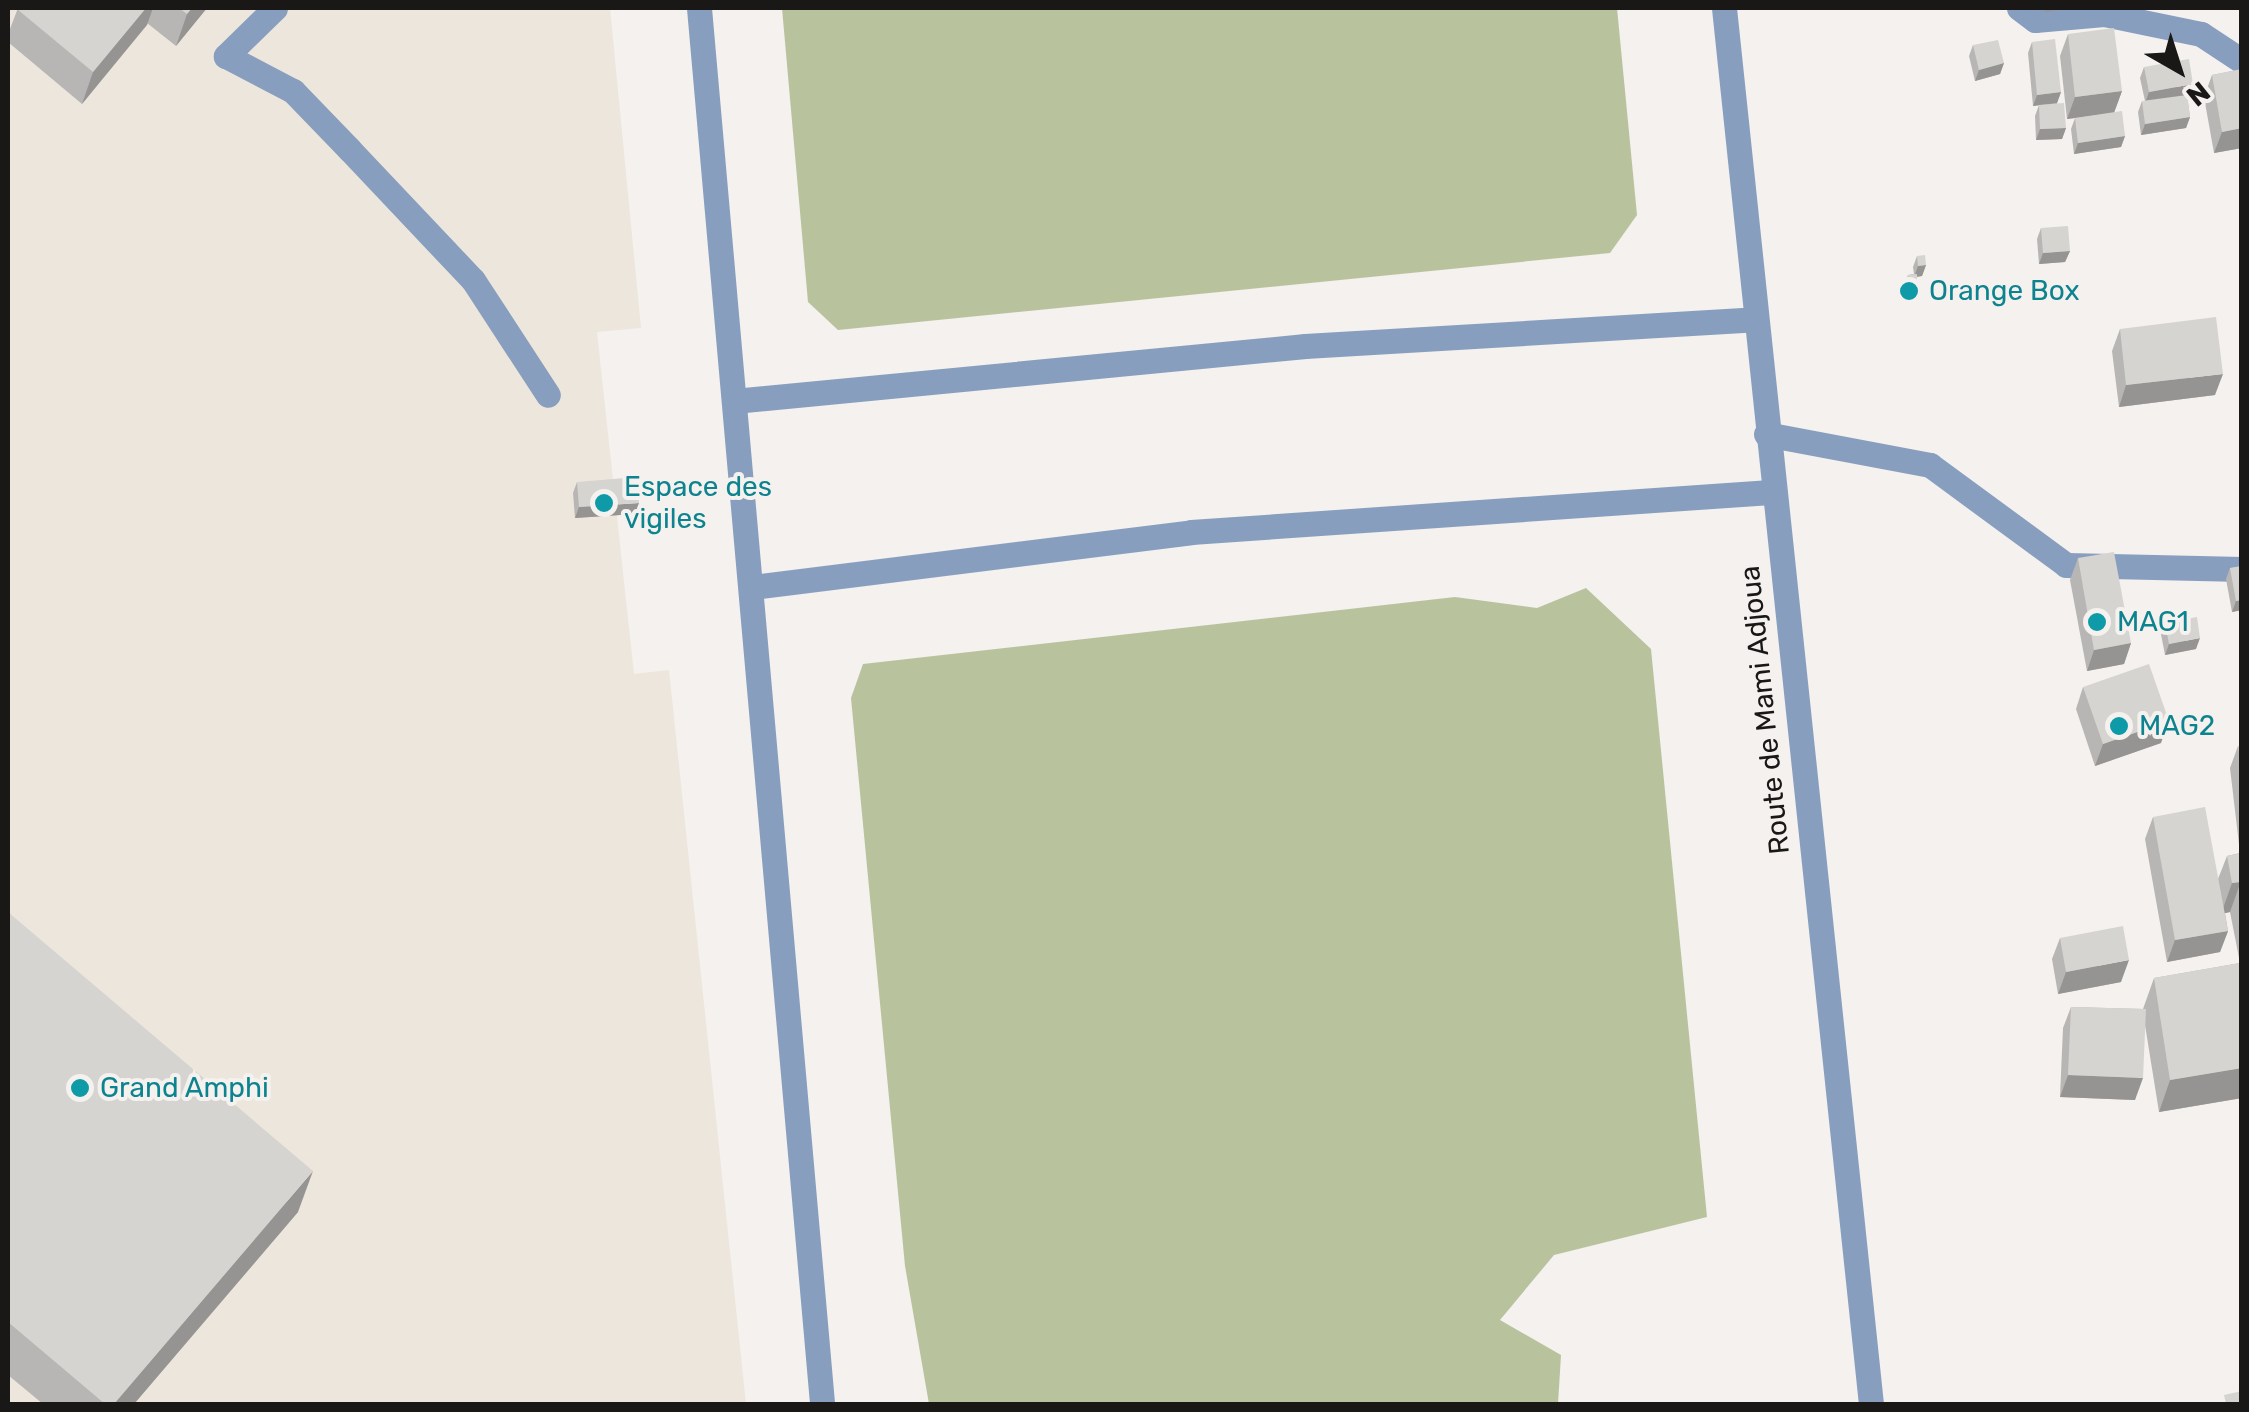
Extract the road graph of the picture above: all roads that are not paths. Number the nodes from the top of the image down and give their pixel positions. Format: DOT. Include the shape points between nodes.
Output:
graph roads {
  1 [pos="275,8"];
  2 [pos="699,8"];
  3 [pos="2018,8"];
  4 [pos="1729,9"];
  5 [pos="2242,62"];
  6 [pos="1755,319"];
  7 [pos="548,395"];
  8 [pos="734,401"];
  9 [pos="1766,434"];
  10 [pos="1771,492"];
  11 [pos="2242,569"];
  12 [pos="752,588"];
  13 [pos="822,1404"];
  14 [pos="1871,1404"];
  1 -- 7 [label="street" via="226,56 293,90 473,280"];
  2 -- 8 [label="street"];
  3 -- 5 [label="street" via="2035,20 2104,14 2202,34"];
  4 -- 6 [label="street, Route de Mami Adjoua"];
  6 -- 8 [label="street" via="1305,346"];
  6 -- 9 [label="street, Route de Mami Adjoua"];
  8 -- 12 [label="street"];
  9 -- 10 [label="street, Route de Mami Adjoua"];
  9 -- 11 [label="street" via="1930,465 2066,564"];
  10 -- 12 [label="street" via="1191,532"];
  10 -- 14 [label="street, Route de Mami Adjoua"];
  12 -- 13 [label="street"];
}
